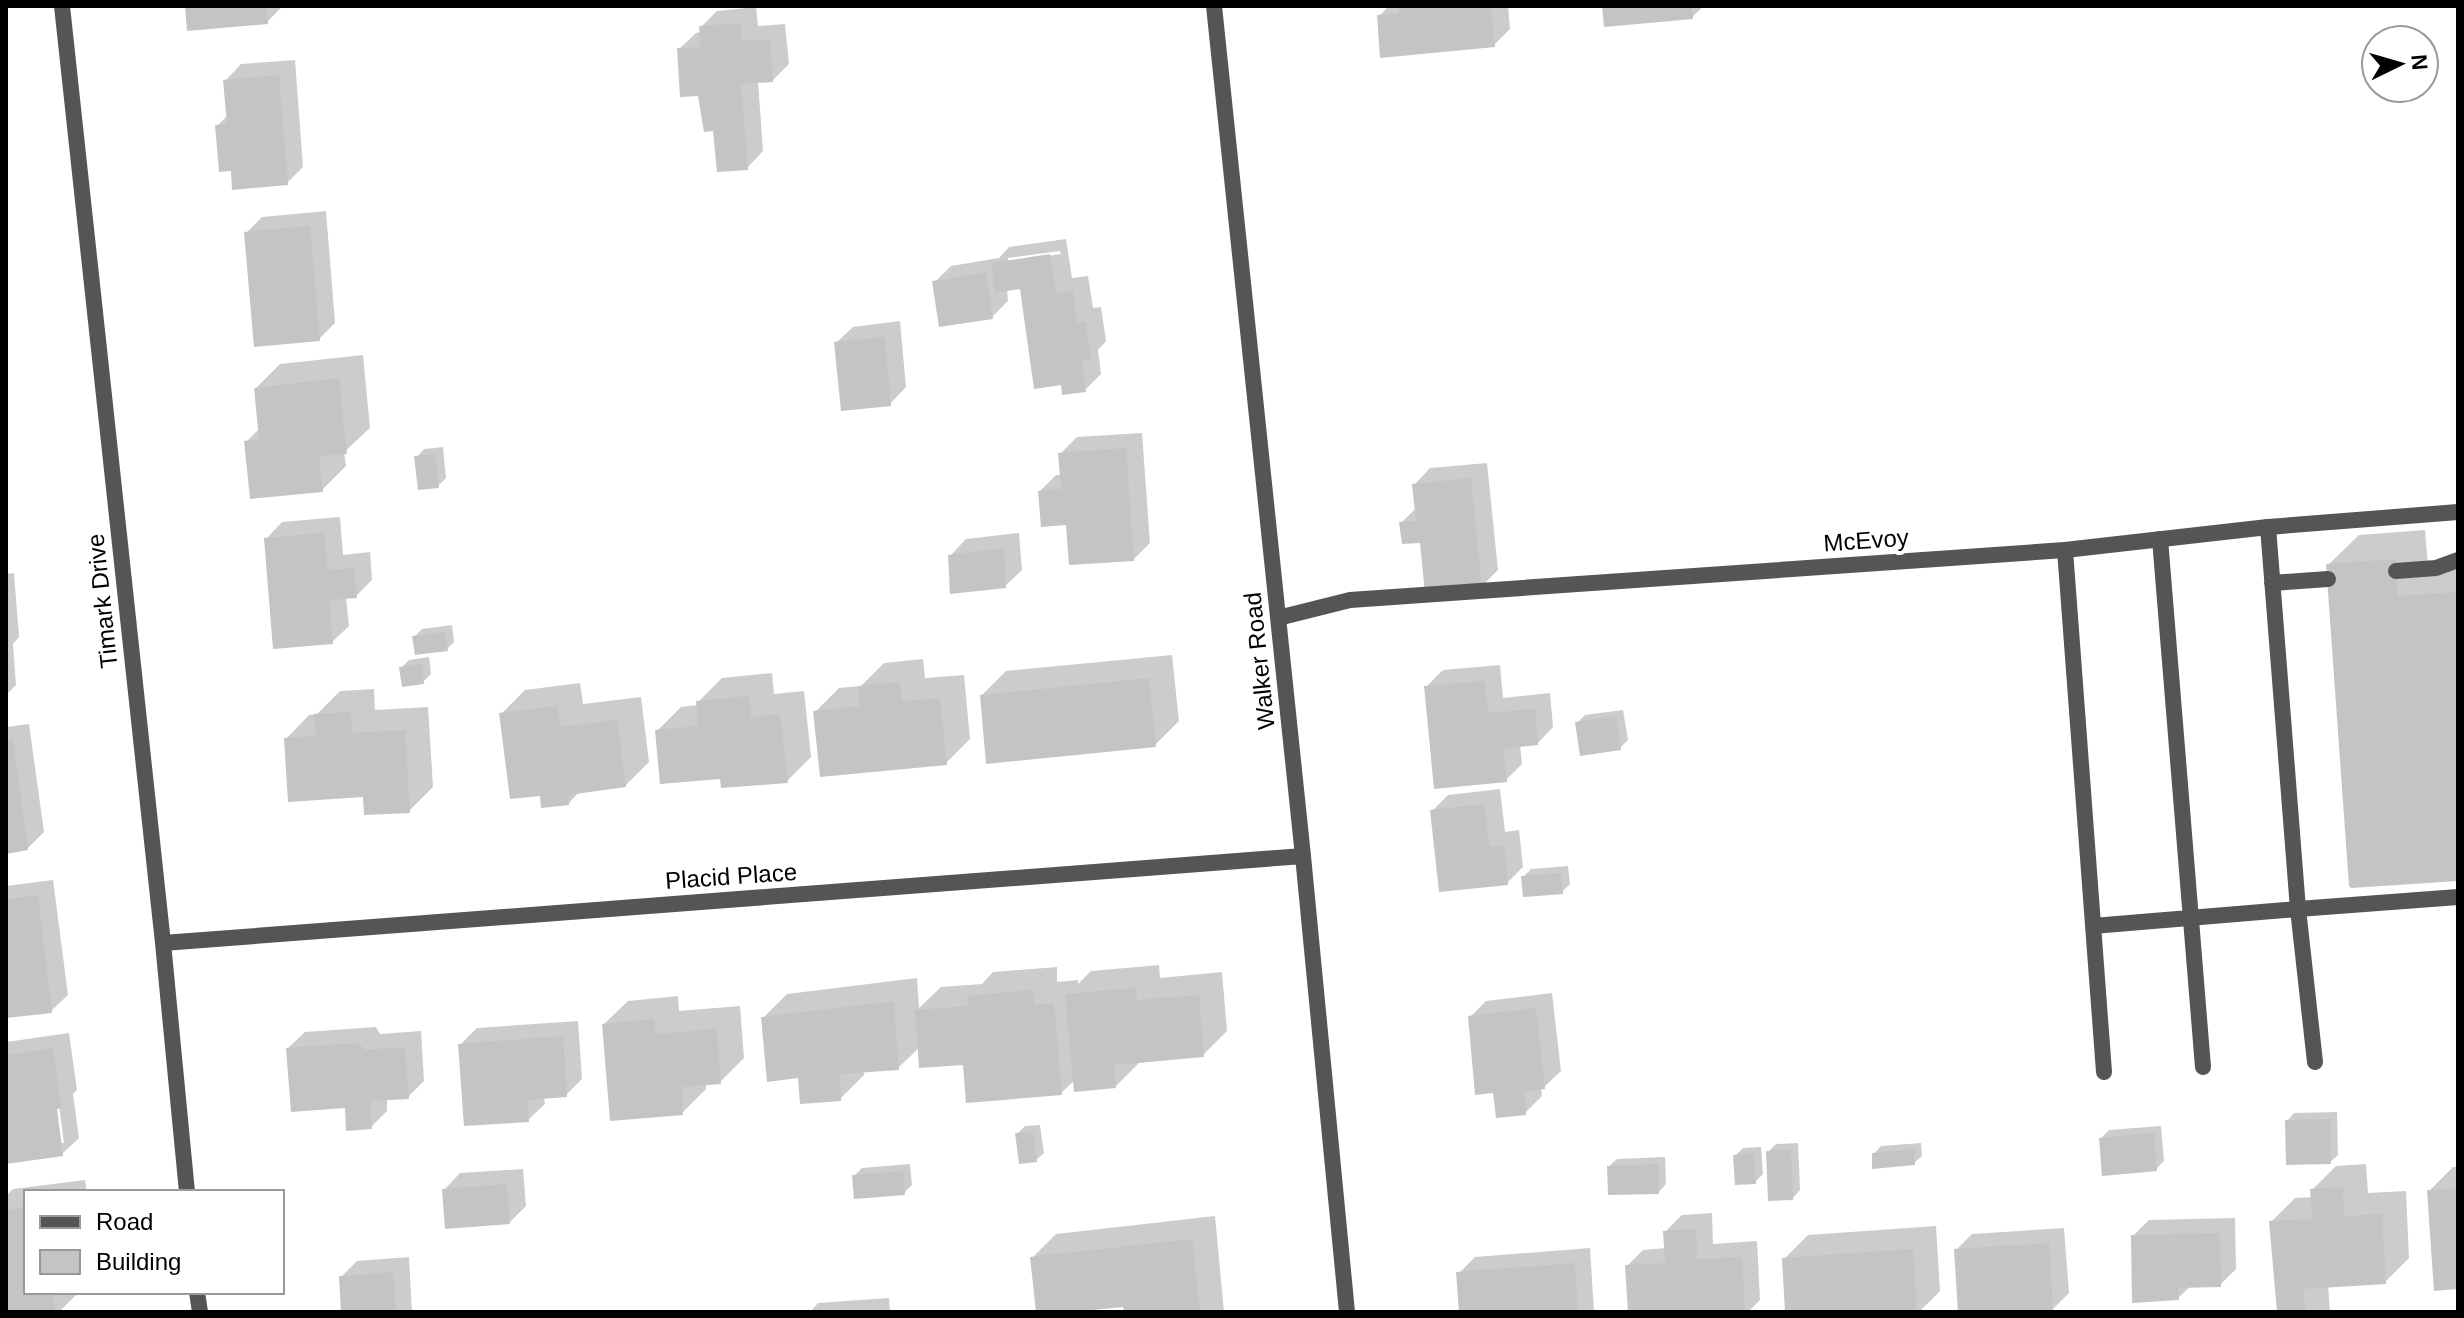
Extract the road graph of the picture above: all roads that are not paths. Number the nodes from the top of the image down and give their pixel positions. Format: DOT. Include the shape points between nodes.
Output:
graph roads {
  1 [pos="62,6"];
  2 [pos="1214,6"];
  3 [pos="2458,512"];
  4 [pos="2268,527"];
  5 [pos="2160,539"];
  6 [pos="2065,550"];
  7 [pos="2458,560"];
  8 [pos="2396,571"];
  9 [pos="2328,579"];
  10 [pos="2272,583"];
  11 [pos="1278,618"];
  12 [pos="1303,856"];
  13 [pos="2458,897"];
  14 [pos="2298,909"];
  15 [pos="2191,919"];
  16 [pos="2093,926"];
  17 [pos="163,943"];
  18 [pos="2315,1062"];
  19 [pos="2203,1067"];
  20 [pos="2104,1072"];
  21 [pos="187,1190"];
  22 [pos="1347,1312"];
  1 -- 17 [label="street, Timark Drive"];
  2 -- 11 [label="street, Walker Road"];
  3 -- 4 [label="street, McEvoy"];
  4 -- 5 [label="street, McEvoy"];
  4 -- 10 [label="street"];
  5 -- 6 [label="street, McEvoy"];
  5 -- 15 [label="street"];
  6 -- 11 [label="street, McEvoy" via="1350,600"];
  6 -- 16 [label="street"];
  7 -- 8 [label="street" via="2436,568"];
  9 -- 10 [label="street"];
  10 -- 14 [label="street"];
  11 -- 12 [label="street, Walker Road"];
  12 -- 17 [label="street, Placid Place"];
  12 -- 22 [label="street, Walker Road"];
  13 -- 14 [label="street"];
  14 -- 15 [label="street"];
  14 -- 18 [label="street"];
  15 -- 16 [label="street"];
  15 -- 19 [label="street"];
  16 -- 20 [label="street"];
  17 -- 21 [label="street, Timark Drive"];
}
